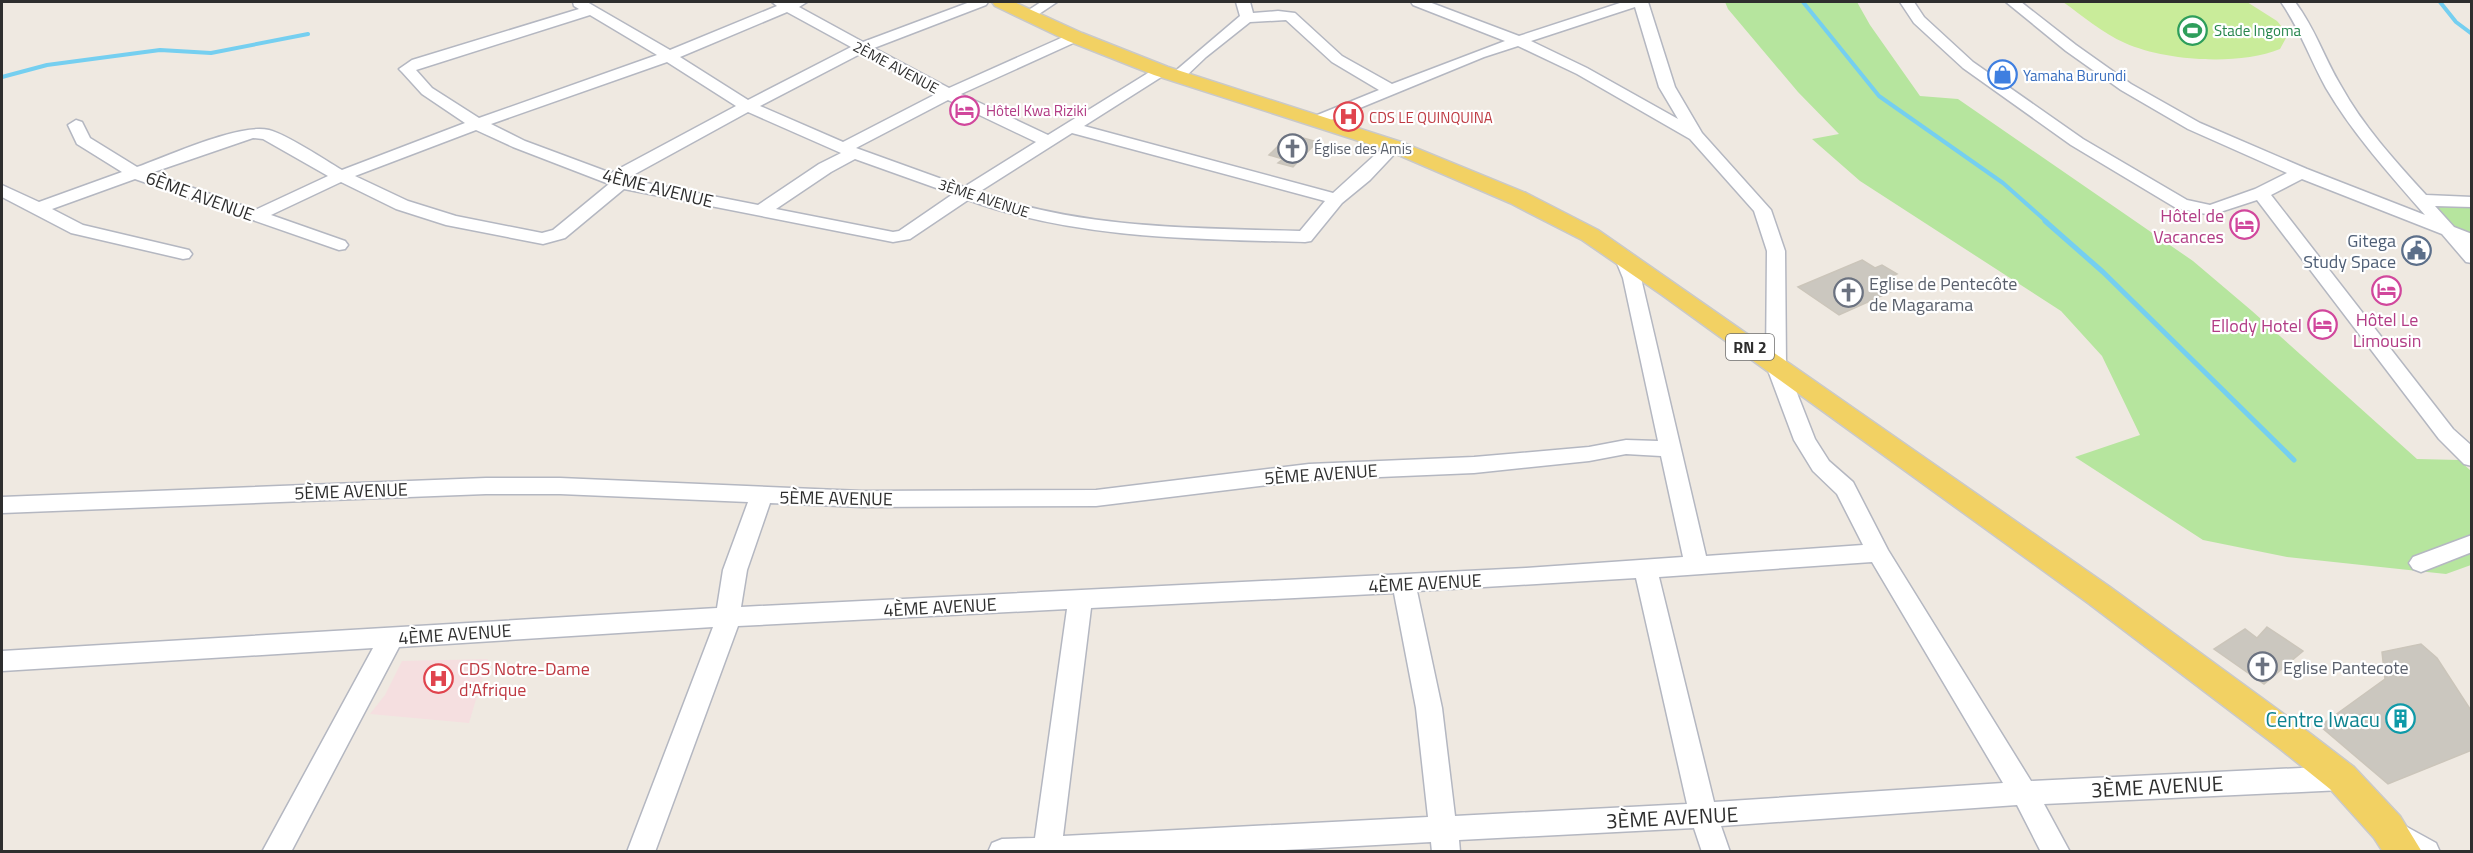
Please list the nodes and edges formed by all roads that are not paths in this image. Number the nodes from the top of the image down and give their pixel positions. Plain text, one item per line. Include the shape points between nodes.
1 (609, 2) edge
2 (981, 2) edge
3 (1001, 2) edge
4 (1050, 2) edge
5 (1243, 2) edge
6 (1418, 2) edge
7 (1635, 2) edge
8 (1641, 2) edge
9 (1907, 2) edge
10 (2013, 2) edge
11 (2288, 2) edge
12 (788, 3) edge
13 (586, 7) edge
14 (1028, 15) junction
15 (1246, 18) junction
16 (1467, 20) junction
17 (1075, 37) junction
18 (1520, 41) junction
19 (861, 48) junction
20 (1485, 52) junction
21 (669, 56) junction
22 (1170, 74) junction
23 (1390, 90) junction
24 (948, 94) junction
25 (747, 106) junction
26 (1316, 121) junction
27 (477, 124) junction
28 (76, 125) dead end
29 (1071, 129) junction
30 (1695, 135) junction
31 (1050, 142) junction
32 (1394, 146) junction
33 (849, 151) junction
34 (2301, 173) junction
35 (137, 174) junction
36 (341, 176) junction
37 (617, 181) junction
38 (2, 190) edge
39 (2261, 193) junction
40 (963, 194) junction
41 (1336, 199) junction
42 (2420, 200) junction
43 (2472, 202) edge
44 (36, 209) junction
45 (761, 211) junction
46 (255, 216) junction
47 (2446, 231) junction
48 (2472, 240) edge
49 (339, 245) dead end
50 (183, 254) dead end
51 (1623, 256) junction
52 (2472, 258) edge
53 (1776, 365) junction
54 (1669, 449) junction
55 (2472, 459) edge
56 (761, 497) junction
57 (2, 505) edge
58 (2472, 543) edge
59 (1878, 553) junction
60 (2421, 563) dead end
61 (1696, 566) junction
62 (1645, 568) junction
63 (1404, 584) junction
64 (1080, 601) junction
65 (729, 617) junction
66 (391, 638) junction
67 (2, 661) edge
68 (2342, 778) junction
69 (2024, 793) junction
70 (1703, 815) junction
71 (2386, 827) junction
72 (1444, 840) edge
73 (1047, 851) edge
74 (276, 852) edge
75 (641, 852) edge
76 (1002, 852) edge
77 (1716, 852) edge
78 (2056, 852) edge
79 (2404, 852) edge
80 (2426, 852) edge

1 - 13 street
2 - 19 street
3 - 14 main road, RN 2
4 - 14 street
5 - 15 street
6 - 16 street
7 - 18 street
8 - 30 street via 1667,87
9 - 39 street via 1919,20 1968,65 2077,142 2173,200 2211,210
10 - 34 street via 2126,87 2194,126
11 - 42 street via 2311,37 2331,86
12 - 19 street, 2ÈME AVENUE
12 - 21 street
13 - 21 street, 3ÈME AVENUE
13 - 27 street, 4ÈME AVENUE via 407,69 427,90
14 - 17 main road, RN 2
15 - 22 street
15 - 23 street via 1290,16 1337,59
16 - 18 street
16 - 20 street via 1485,44
17 - 22 main road, RN 2
17 - 24 street
18 - 20 street
18 - 30 street
19 - 24 street, 2ÈME AVENUE
19 - 25 street
20 - 23 street
21 - 25 street, 3ÈME AVENUE
21 - 27 street
22 - 26 main road, RN 2
22 - 29 street
23 - 26 street
24 - 31 street, 2ÈME AVENUE
24 - 33 street
25 - 33 street, 3ÈME AVENUE
25 - 37 street
26 - 32 main road, RN 2
27 - 36 street
27 - 37 street, 4ÈME AVENUE
28 - 35 street, 6ÈME AVENUE via 83,141
29 - 31 street
29 - 41 street
30 - 53 street via 1762,210 1769,225 1776,251
31 - 40 street
32 - 41 street, 3ÈME AVENUE
32 - 51 main road, RN 2 via 1528,203
33 - 40 street, 3ÈME AVENUE
33 - 45 street
34 - 39 street
34 - 47 street
35 - 36 street via 253,133 267,134
35 - 44 street
35 - 46 street, 6ÈME AVENUE
36 - 37 street via 402,205 452,221 543,239 553,237
36 - 46 street
37 - 45 street, 4ÈME AVENUE
38 - 44 street
39 - 55 street via 2446,434
40 - 41 street, 3ÈME AVENUE via 1052,219 1184,233 1300,238 1309,235
40 - 45 street, 4ÈME AVENUE via 899,237
42 - 43 street
42 - 47 street
44 - 50 street via 77,229
46 - 49 street, 6ÈME AVENUE
47 - 48 street
47 - 52 street
51 - 53 main road, RN 2
51 - 54 street via 1642,319
53 - 59 street via 1814,456 1845,488
53 - 68 main road, RN 2 via 2099,595
54 - 56 street, 5ÈME AVENUE via 1626,447 1474,465 1309,472 1096,498
54 - 61 street
56 - 57 street, 5ÈME AVENUE via 486,486
56 - 65 street via 737,560 729,594
58 - 60 street
59 - 61 street, 4ÈME AVENUE
59 - 69 street
61 - 62 street, 4ÈME AVENUE
62 - 63 street, 4ÈME AVENUE
62 - 70 street
63 - 64 street, 4ÈME AVENUE
63 - 72 street via 1429,708
64 - 65 street, 4ÈME AVENUE
64 - 73 street
65 - 66 street, 4ÈME AVENUE
65 - 75 street
66 - 67 street, 4ÈME AVENUE
66 - 74 street
68 - 69 street, 3ÈME AVENUE
68 - 71 main road, RN 2
69 - 70 street, 3ÈME AVENUE
69 - 78 street
70 - 72 street, 3ÈME AVENUE
70 - 77 street
71 - 79 main road, RN 2
71 - 80 street
72 - 73 street, 3ÈME AVENUE
73 - 76 street, 3ÈME AVENUE

